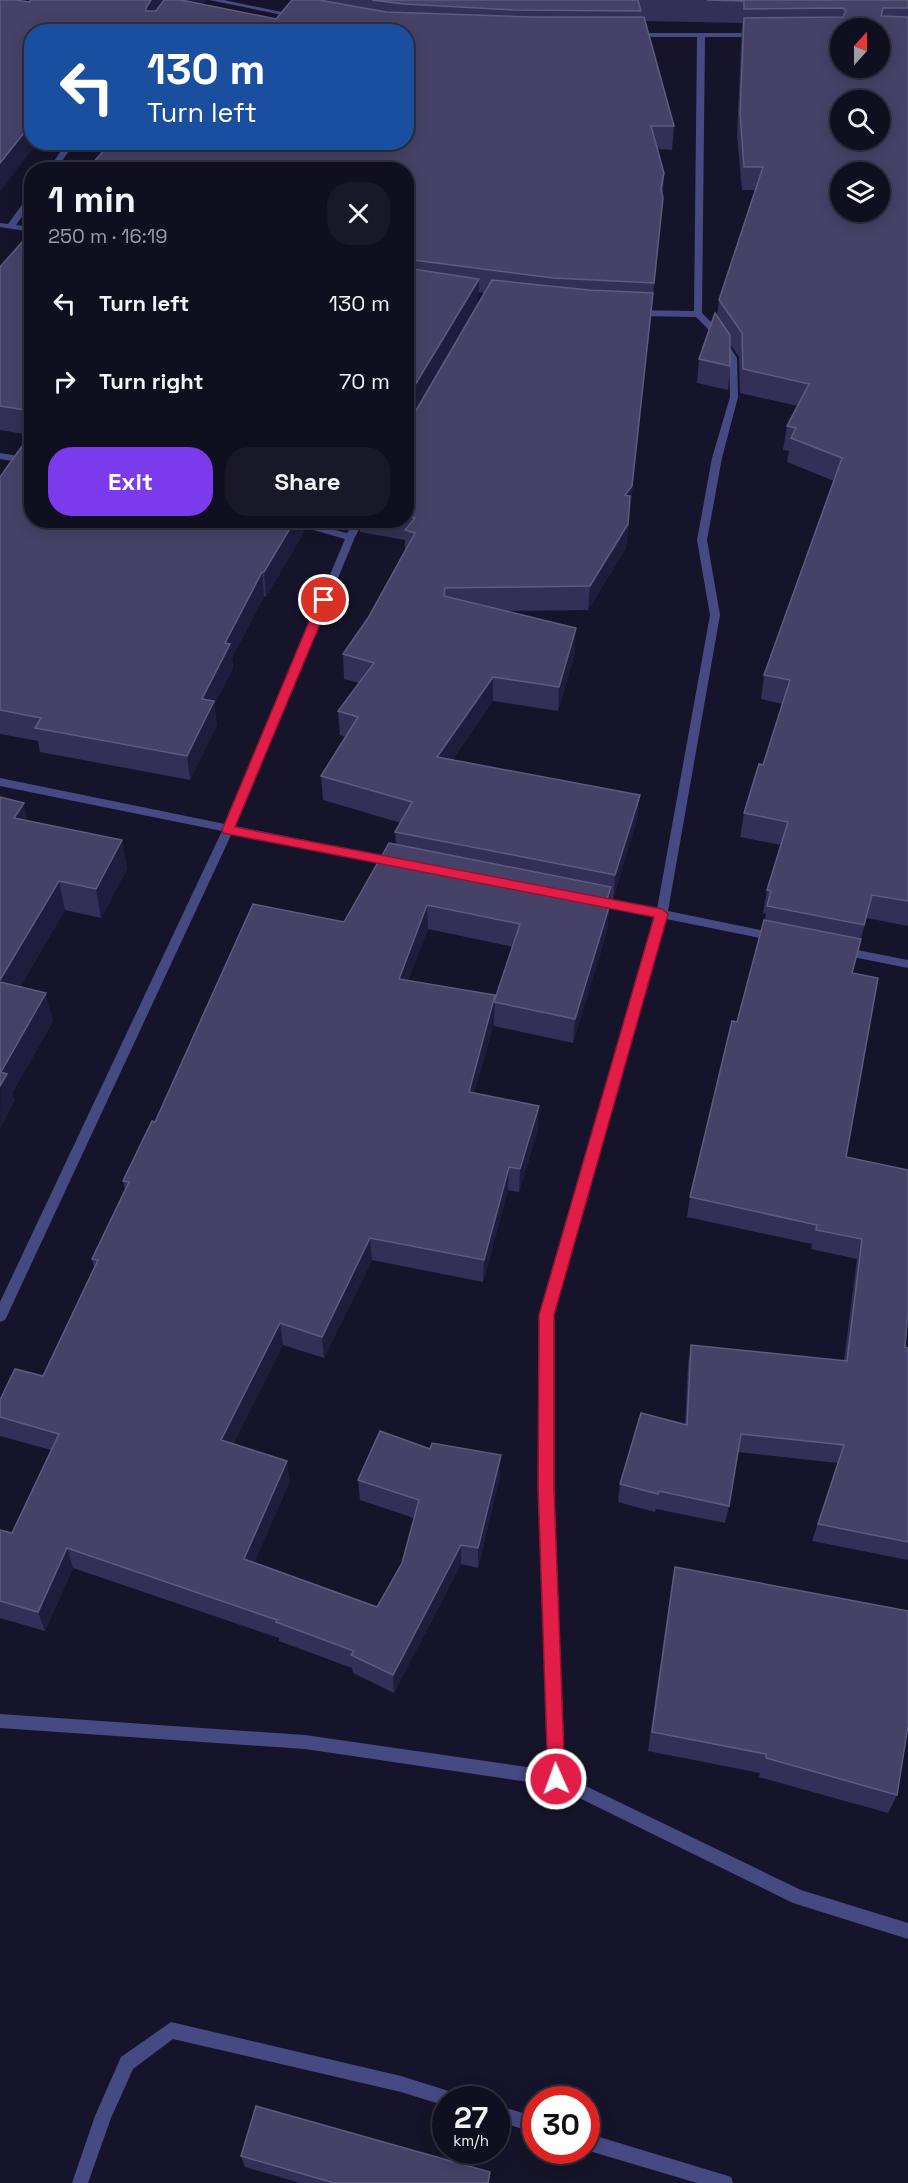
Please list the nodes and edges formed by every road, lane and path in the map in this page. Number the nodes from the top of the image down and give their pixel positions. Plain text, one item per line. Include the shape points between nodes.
1 (213, 0) edge
2 (236, 2) edge
3 (309, 18) edge
4 (619, 35) edge
5 (701, 35) junction
6 (770, 35) edge
7 (24, 208) edge
8 (0, 225) edge
9 (10, 227) junction
10 (24, 229) edge
11 (624, 313) edge
12 (698, 314) junction
13 (0, 456) edge
14 (24, 460) edge
15 (314, 528) edge
16 (355, 528) edge
17 (350, 537) junction
18 (0, 782) edge
19 (228, 830) junction
20 (404, 864) edge
21 (580, 898) edge
22 (662, 914) junction
23 (791, 940) edge
24 (826, 947) edge
25 (908, 964) edge
26 (0, 1316) edge
27 (0, 1721) edge
28 (556, 1779) junction
29 (908, 1931) edge
30 (432, 2094) edge
31 (600, 2145) edge
32 (80, 2183) edge
33 (726, 2183) edge

1 - 2 street
2 - 3 street
4 - 5 street
5 - 6 street
5 - 12 street
7 - 9 street
8 - 9 street
9 - 10 street
11 - 12 street
12 - 22 street via 733,358 734,397 717,458 702,540 715,615
13 - 14 street
15 - 17 street
16 - 17 street
17 - 19 street
18 - 19 street
19 - 20 street
19 - 26 street
21 - 22 street
22 - 23 street
22 - 28 street via 547,1315 546,1488
24 - 25 street
27 - 28 street via 304,1742
28 - 29 street via 799,1897
30 - 32 street via 171,2030 127,2063 103,2116
31 - 33 street

